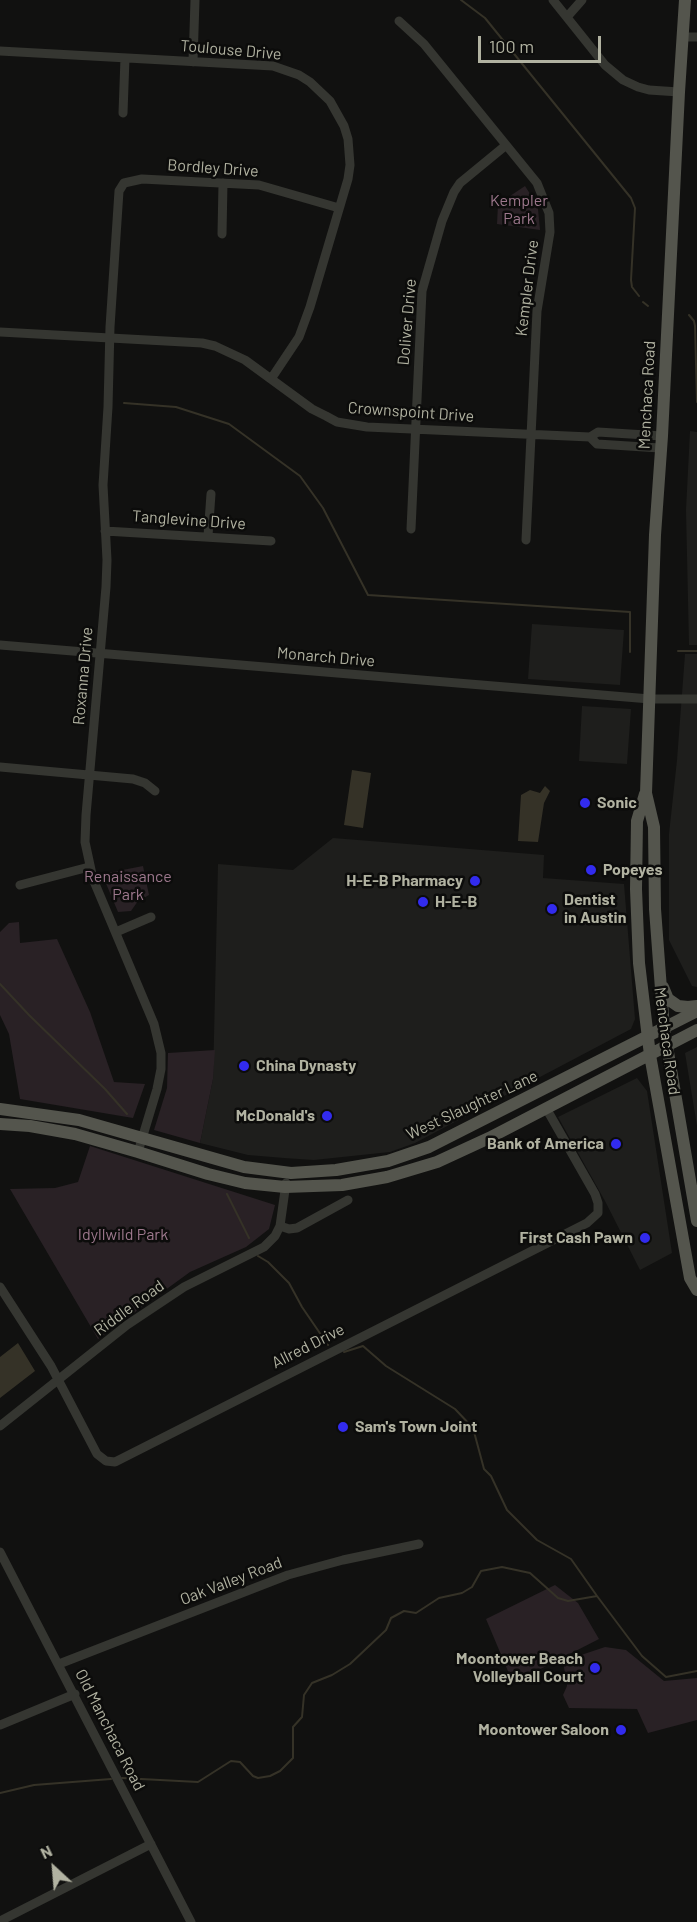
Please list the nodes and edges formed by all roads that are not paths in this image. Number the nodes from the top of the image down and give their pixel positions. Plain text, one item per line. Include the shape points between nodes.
1 (195, 0) edge
2 (553, 0) edge
3 (582, 0) edge
4 (685, 0) edge
5 (567, 17) junction
6 (399, 21) dead end
7 (684, 37) junction
8 (697, 37) edge
9 (0, 51) edge
10 (125, 58) junction
11 (193, 62) junction
12 (679, 92) junction
13 (123, 113) dead end
14 (506, 146) junction
15 (223, 183) junction
16 (121, 187) joint
17 (339, 208) junction
18 (222, 234) dead end
19 (0, 332) edge
20 (110, 338) junction
21 (271, 379) junction
22 (415, 429) junction
23 (531, 434) junction
24 (661, 442) junction
25 (211, 494) dead end
26 (411, 529) dead end
27 (105, 531) junction
28 (208, 536) junction
29 (526, 540) dead end
30 (271, 541) dead end
31 (0, 645) edge
32 (100, 654) junction
33 (650, 699) junction
34 (697, 699) edge
35 (0, 767) edge
36 (90, 774) junction
37 (155, 790) dead end
38 (646, 793) junction
39 (89, 867) junction
40 (20, 885) dead end
41 (151, 917) dead end
42 (116, 932) junction
43 (660, 980) junction
44 (697, 1009) edge
45 (664, 1029) junction
46 (697, 1030) edge
47 (648, 1036) junction
48 (666, 1046) junction
49 (650, 1055) junction
50 (546, 1108) junction
51 (0, 1109) edge
52 (0, 1124) edge
53 (475, 1125) junction
54 (142, 1138) junction
55 (460, 1151) junction
56 (138, 1152) junction
57 (291, 1173) junction
58 (285, 1187) junction
59 (348, 1200) dead end
60 (697, 1221) edge
61 (280, 1226) junction
62 (0, 1287) edge
63 (697, 1290) edge
64 (58, 1380) junction
65 (0, 1426) edge
66 (419, 1544) dead end
67 (0, 1552) edge
68 (59, 1664) junction
69 (75, 1694) junction
70 (0, 1725) edge
71 (151, 1844) junction
72 (0, 1921) edge
73 (191, 1922) edge

1 - 11 street
2 - 5 street
3 - 5 street
4 - 7 main road, Menchaca Road
5 - 12 street via 605,65 623,80 649,90
6 - 14 street, Kempler Drive via 424,44
7 - 8 street
7 - 12 main road, Menchaca Road
9 - 10 street, Toulouse Drive
10 - 11 street, Toulouse Drive
10 - 13 street
11 - 17 street, Toulouse Drive via 273,66 299,75 321,92 338,113 348,139 350,165
12 - 24 main road, Menchaca Road
14 - 22 street, Doliver Drive via 460,183 442,221 422,291
14 - 23 street, Kempler Drive via 537,183 550,222 537,310
15 - 16 street, Bordley Drive via 142,179
15 - 17 street, Bordley Drive via 259,185
15 - 18 street
16 - 20 street, Roxanna Drive via 117,197
17 - 21 street, Toulouse Drive via 299,337
19 - 20 street, Crownspoint Drive
20 - 21 street, Crownspoint Drive via 202,342 245,360
20 - 27 street, Roxanna Drive via 103,485
21 - 22 street, Crownspoint Drive via 312,409 338,422
22 - 23 street, Crownspoint Drive
22 - 26 street, Doliver Drive
23 - 24 street, Crownspoint Drive via 590,437 598,432
23 - 29 street, Kempler Drive
24 - 33 main road, Menchaca Road
25 - 28 street
27 - 28 street, Tanglevine Drive
27 - 32 street, Roxanna Drive via 106,587
28 - 30 street, Tanglevine Drive
31 - 32 street, Monarch Drive
32 - 33 street, Monarch Drive
32 - 36 street, Roxanna Drive
33 - 34 street, Monarch Drive
33 - 38 main road, Menchaca Road
35 - 36 street
36 - 37 street via 133,779
36 - 39 street, Roxanna Drive via 85,842
38 - 43 main road, Menchaca Road via 654,827
38 - 47 main road, Menchaca Road via 637,821 636,889
39 - 40 street
39 - 42 street, Roxanna Drive
41 - 42 street
42 - 54 street, Roxanna Drive via 154,1024 161,1053 157,1089
43 - 44 main road via 668,999 678,1006
43 - 45 main road, Menchaca Road
44 - 45 main road, West Slaughter Lane
45 - 47 main road, West Slaughter Lane
45 - 48 main road, Menchaca Road
46 - 48 main road, West Slaughter Lane
47 - 49 main road, Menchaca Road
47 - 53 main road, West Slaughter Lane
48 - 49 main road, West Slaughter Lane
48 - 60 main road, Menchaca Road
49 - 50 main road, West Slaughter Lane
49 - 63 main road, Menchaca Road via 690,1278
50 - 55 main road, West Slaughter Lane
50 - 64 street, Allred Drive via 595,1194 598,1213 587,1223 115,1462 97,1454
51 - 54 main road, West Slaughter Lane via 79,1120
52 - 56 main road, West Slaughter Lane via 75,1134
53 - 55 main road via 474,1134
53 - 57 main road, West Slaughter Lane via 388,1161
54 - 56 street, Roxanna Drive
54 - 57 main road, West Slaughter Lane via 244,1167
55 - 58 main road, West Slaughter Lane via 387,1178 342,1185
56 - 58 main road, West Slaughter Lane via 245,1183
57 - 58 street
58 - 61 street
59 - 61 street via 297,1228
61 - 64 street, Riddle Road via 264,1247 184,1287 127,1325
62 - 64 street, Allred Drive
64 - 65 street, Riddle Road
66 - 68 street, Oak Valley Road via 288,1575
67 - 68 street, Old Manchaca Road
68 - 69 street, Old Manchaca Road
69 - 70 street
69 - 71 street, Old Manchaca Road
71 - 72 street
71 - 73 street, Old Manchaca Road

